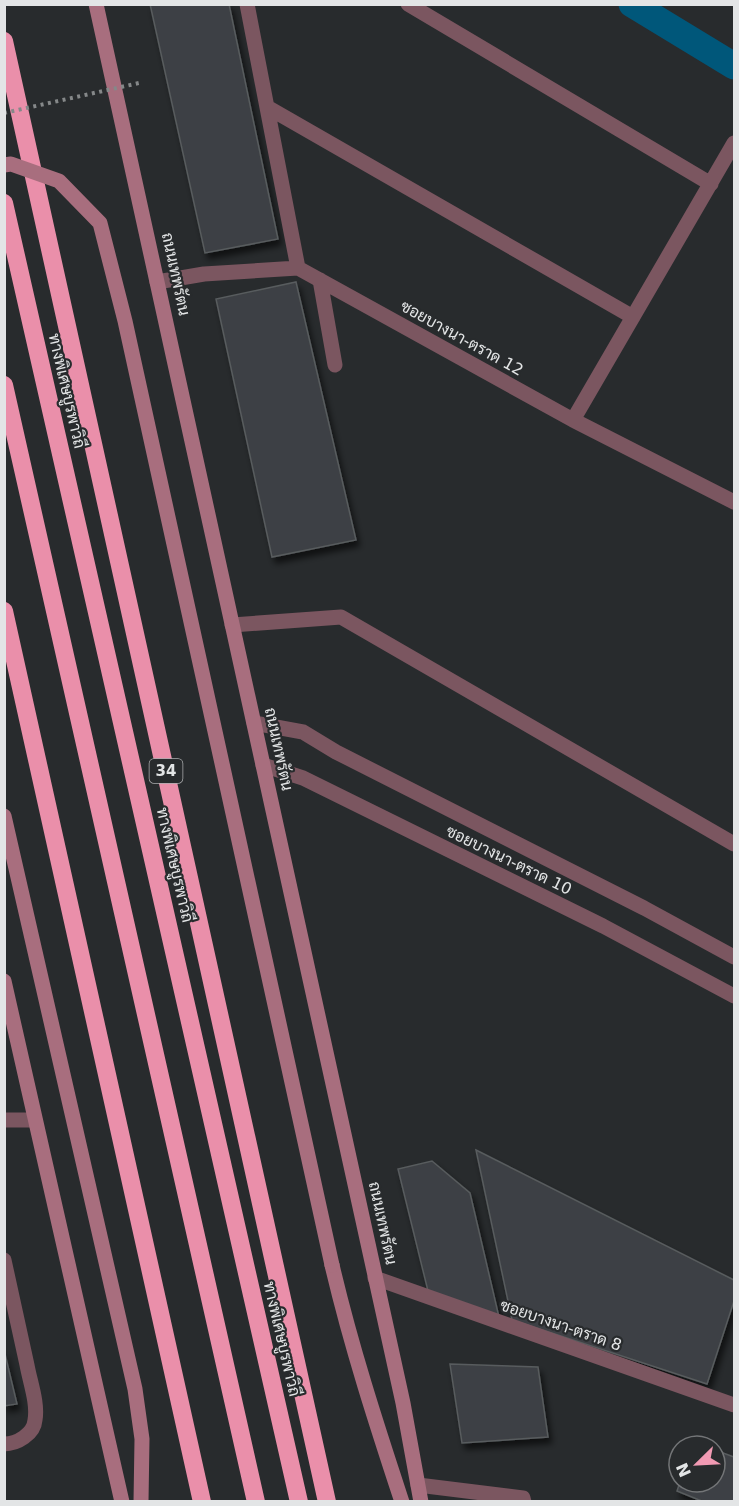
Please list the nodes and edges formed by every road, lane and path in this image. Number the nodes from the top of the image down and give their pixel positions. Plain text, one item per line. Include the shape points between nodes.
1 (96, 4) edge
2 (247, 4) edge
3 (408, 4) edge
4 (4, 41) edge
5 (139, 83) dead end
6 (267, 107) junction
7 (4, 113) edge
8 (735, 143) edge
9 (4, 165) edge
10 (711, 184) junction
11 (4, 203) edge
12 (298, 268) junction
13 (320, 280) junction
14 (157, 282) junction
15 (633, 317) junction
16 (335, 366) dead end
17 (4, 385) edge
18 (573, 420) junction
19 (733, 498) edge
20 (4, 610) edge
21 (232, 625) junction
22 (254, 723) junction
23 (263, 765) junction
24 (4, 816) edge
25 (735, 844) edge
26 (735, 957) edge
27 (4, 981) edge
28 (735, 996) edge
29 (8, 1007) edge
30 (4, 1120) edge
31 (36, 1120) junction
32 (4, 1260) edge
33 (375, 1278) junction
34 (735, 1405) edge
35 (4, 1444) edge
36 (418, 1485) junction
37 (122, 1502) edge
38 (141, 1502) edge
39 (202, 1502) edge
40 (256, 1502) edge
41 (299, 1502) edge
42 (327, 1502) edge
43 (402, 1502) edge
44 (422, 1502) edge
45 (524, 1502) edge

1 - 14 main road, ถนนเทพรัตน
2 - 6 street
3 - 10 street
4 - 42 highway, 34
5 - 7 path, bridge
6 - 12 street
6 - 15 street
8 - 10 street
9 - 43 main road, bridge via 59,181 100,224 346,1328
10 - 15 street
11 - 41 highway, ทางพิเศษบูรพาวิถี
12 - 13 street, ซอยบางนา-ตราด 12
12 - 14 street via 204,273
13 - 16 street
13 - 18 street, ซอยบางนา-ตราด 12
14 - 21 main road, ถนนเทพรัตน
15 - 18 street
17 - 40 highway
18 - 19 street, ซอยบางนา-ตราด 12
20 - 39 highway
21 - 22 main road, ถนนเทพรัตน
21 - 25 street via 341,617
22 - 23 main road, ถนนเทพรัตน
22 - 26 street via 303,732
23 - 28 street, ซอยบางนา-ตราด 10 via 314,783
23 - 33 main road, ถนนเทพรัตน
24 - 38 main road via 135,1389 142,1439
27 - 29 main road
29 - 31 main road
30 - 31 street
31 - 37 main road
32 - 35 street via 35,1421 22,1438
33 - 34 street, ซอยบางนา-ตราด 8
33 - 36 main road, ถนนเทพรัตน
36 - 44 main road, ถนนเทพรัตน
36 - 45 street via 523,1498

